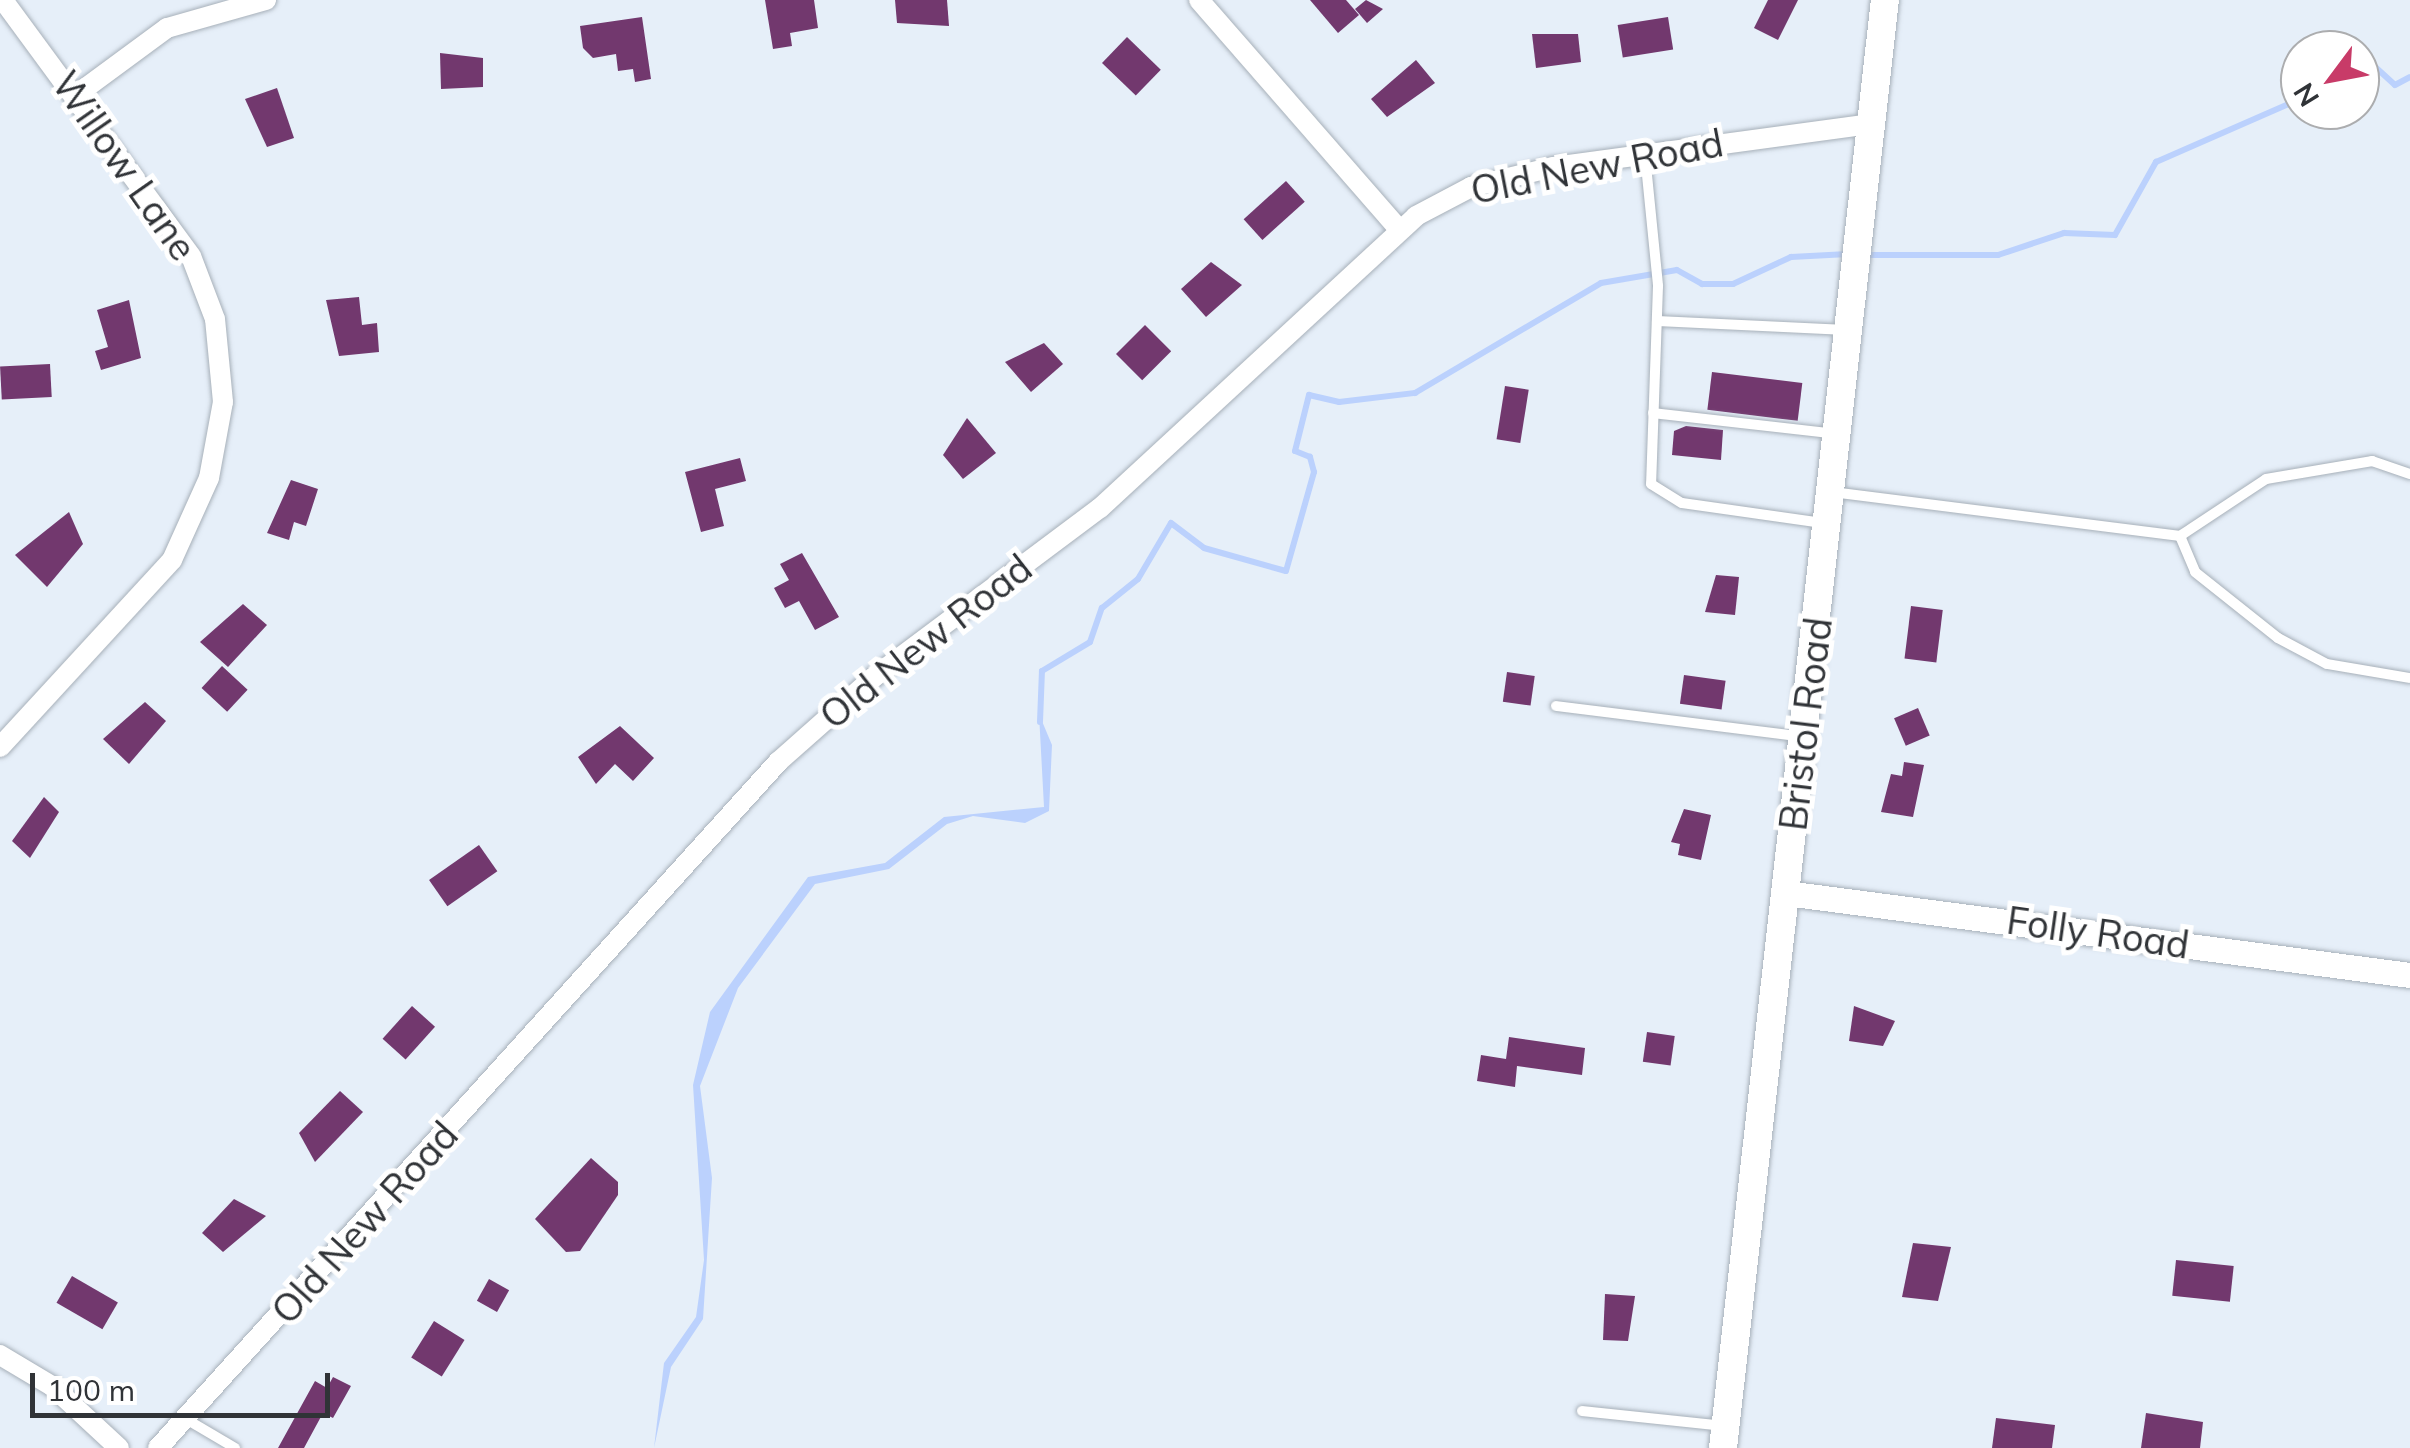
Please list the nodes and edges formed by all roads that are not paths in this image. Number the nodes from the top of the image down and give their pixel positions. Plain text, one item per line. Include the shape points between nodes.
1 (3, 0) edge
2 (266, 0) edge
3 (1200, 0) edge
4 (1885, 0) edge
5 (76, 95) junction
6 (1869, 124) junction
7 (1646, 156) junction
8 (1398, 229) junction
9 (1657, 321) junction
10 (1848, 330) junction
11 (1653, 413) junction
12 (1837, 434) junction
13 (2410, 474) edge
14 (1832, 492) junction
15 (1828, 524) junction
16 (2180, 536) junction
17 (2410, 678) edge
18 (1556, 706) dead end
19 (1804, 736) junction
20 (0, 747) edge
21 (1786, 893) junction
22 (2410, 975) edge
23 (0, 1355) edge
24 (1582, 1411) dead end
25 (186, 1419) junction
26 (1724, 1437) edge
27 (119, 1448) edge
28 (158, 1448) edge
29 (235, 1448) edge

1 - 5 street, Willow Lane
2 - 5 street via 167,28
3 - 8 street
4 - 6 main road, Bristol Road
5 - 20 street, Willow Lane via 191,256 219,340 221,428 172,560
6 - 7 street, Old New Road
6 - 10 main road, Bristol Road
7 - 8 street, Old New Road via 1484,182
7 - 9 lane
8 - 25 street, Old New Road via 1100,508 874,677 778,762
9 - 10 lane
9 - 11 lane
10 - 12 main road, Bristol Road
11 - 12 lane
11 - 15 lane via 1650,484 1682,503
12 - 14 main road, Bristol Road
13 - 16 lane via 2372,461 2266,479
14 - 15 main road, Bristol Road
14 - 16 lane
15 - 19 main road, Bristol Road
16 - 17 lane via 2194,572 2278,638 2327,664
18 - 19 lane
19 - 21 main road, Bristol Road
21 - 22 street, Folly Road
21 - 26 main road, Bristol Road
23 - 27 street via 66,1396
24 - 26 lane
25 - 28 street, Old New Road
25 - 29 lane

